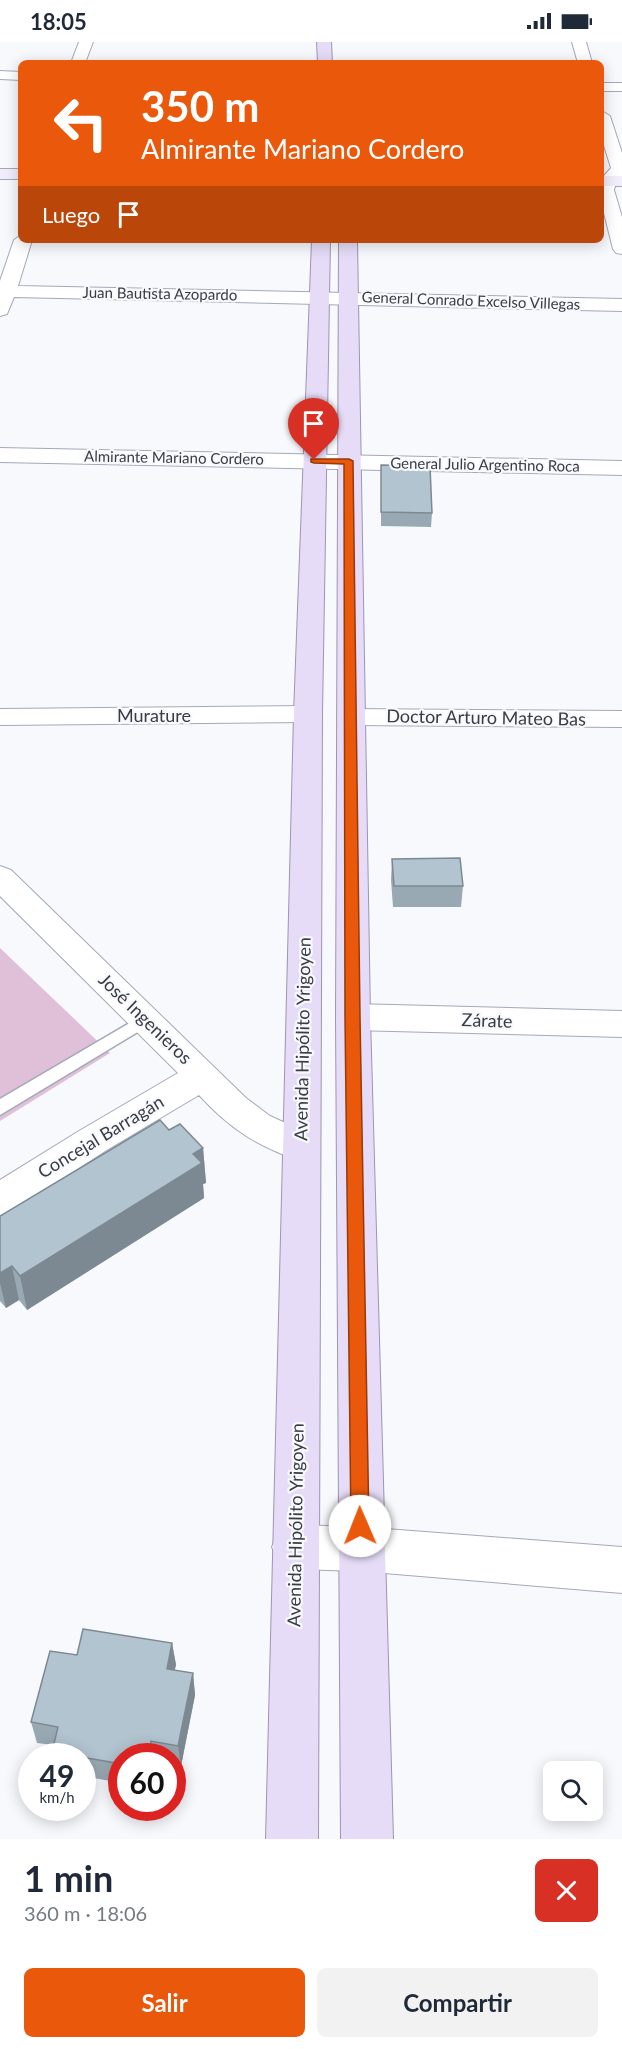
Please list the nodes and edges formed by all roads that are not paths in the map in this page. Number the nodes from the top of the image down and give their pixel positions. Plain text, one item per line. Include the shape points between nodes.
1 (86, 42) edge
2 (324, 42) edge
3 (579, 42) edge
4 (79, 60) edge
5 (325, 60) edge
6 (584, 60) edge
7 (0, 75) edge
8 (18, 76) edge
9 (604, 87) edge
10 (622, 87) edge
11 (604, 122) edge
12 (611, 181) edge
13 (22, 243) edge
14 (321, 243) edge
15 (348, 243) edge
16 (622, 249) edge
17 (4, 291) edge
18 (320, 297) junction
19 (348, 298) junction
20 (622, 305) edge
21 (0, 310) edge
22 (0, 456) edge
23 (314, 460) junction
24 (349, 461) junction
25 (622, 468) edge
26 (308, 714) junction
27 (0, 717) edge
28 (351, 717) junction
29 (622, 719) edge
30 (0, 877) edge
31 (353, 1017) junction
32 (146, 1020) junction
33 (622, 1024) edge
34 (203, 1076) junction
35 (0, 1108) edge
36 (301, 1146) junction
37 (0, 1200) edge
38 (295, 1547) junction
39 (360, 1549) junction
40 (622, 1570) edge
41 (292, 1839) edge
42 (366, 1839) edge

1 - 4 street
2 - 5 main road
3 - 6 street
7 - 8 street
9 - 10 street
11 - 12 street via 619,170
12 - 16 street via 606,190
13 - 17 street
14 - 18 main road, Avenida Hipólito Yrigoyen
15 - 19 main road
17 - 18 street, Juan Bautista Azopardo
17 - 21 street
18 - 19 street, General Conrado Excelso Villegas
18 - 23 main road, Avenida Hipólito Yrigoyen
19 - 20 street, General Conrado Excelso Villegas
19 - 24 main road
22 - 23 street, Almirante Mariano Cordero
23 - 24 street, Almirante Mariano Cordero
23 - 26 main road, Avenida Hipólito Yrigoyen
24 - 25 street, General Julio Argentino Roca
24 - 28 main road
26 - 27 street, Murature
26 - 36 main road, Avenida Hipólito Yrigoyen
28 - 29 street, Doctor Arturo Mateo Bas
28 - 31 main road
30 - 32 street, José Ingenieros
31 - 33 street, Zárate
31 - 39 main road
32 - 34 street, José Ingenieros
32 - 35 lane
34 - 36 street, José Ingenieros via 233,1108 257,1126
34 - 37 street, Concejal Barragán via 99,1148
36 - 38 main road, Avenida Hipólito Yrigoyen
38 - 39 street
38 - 41 main road, Avenida Hipólito Yrigoyen
39 - 40 street
39 - 42 main road

